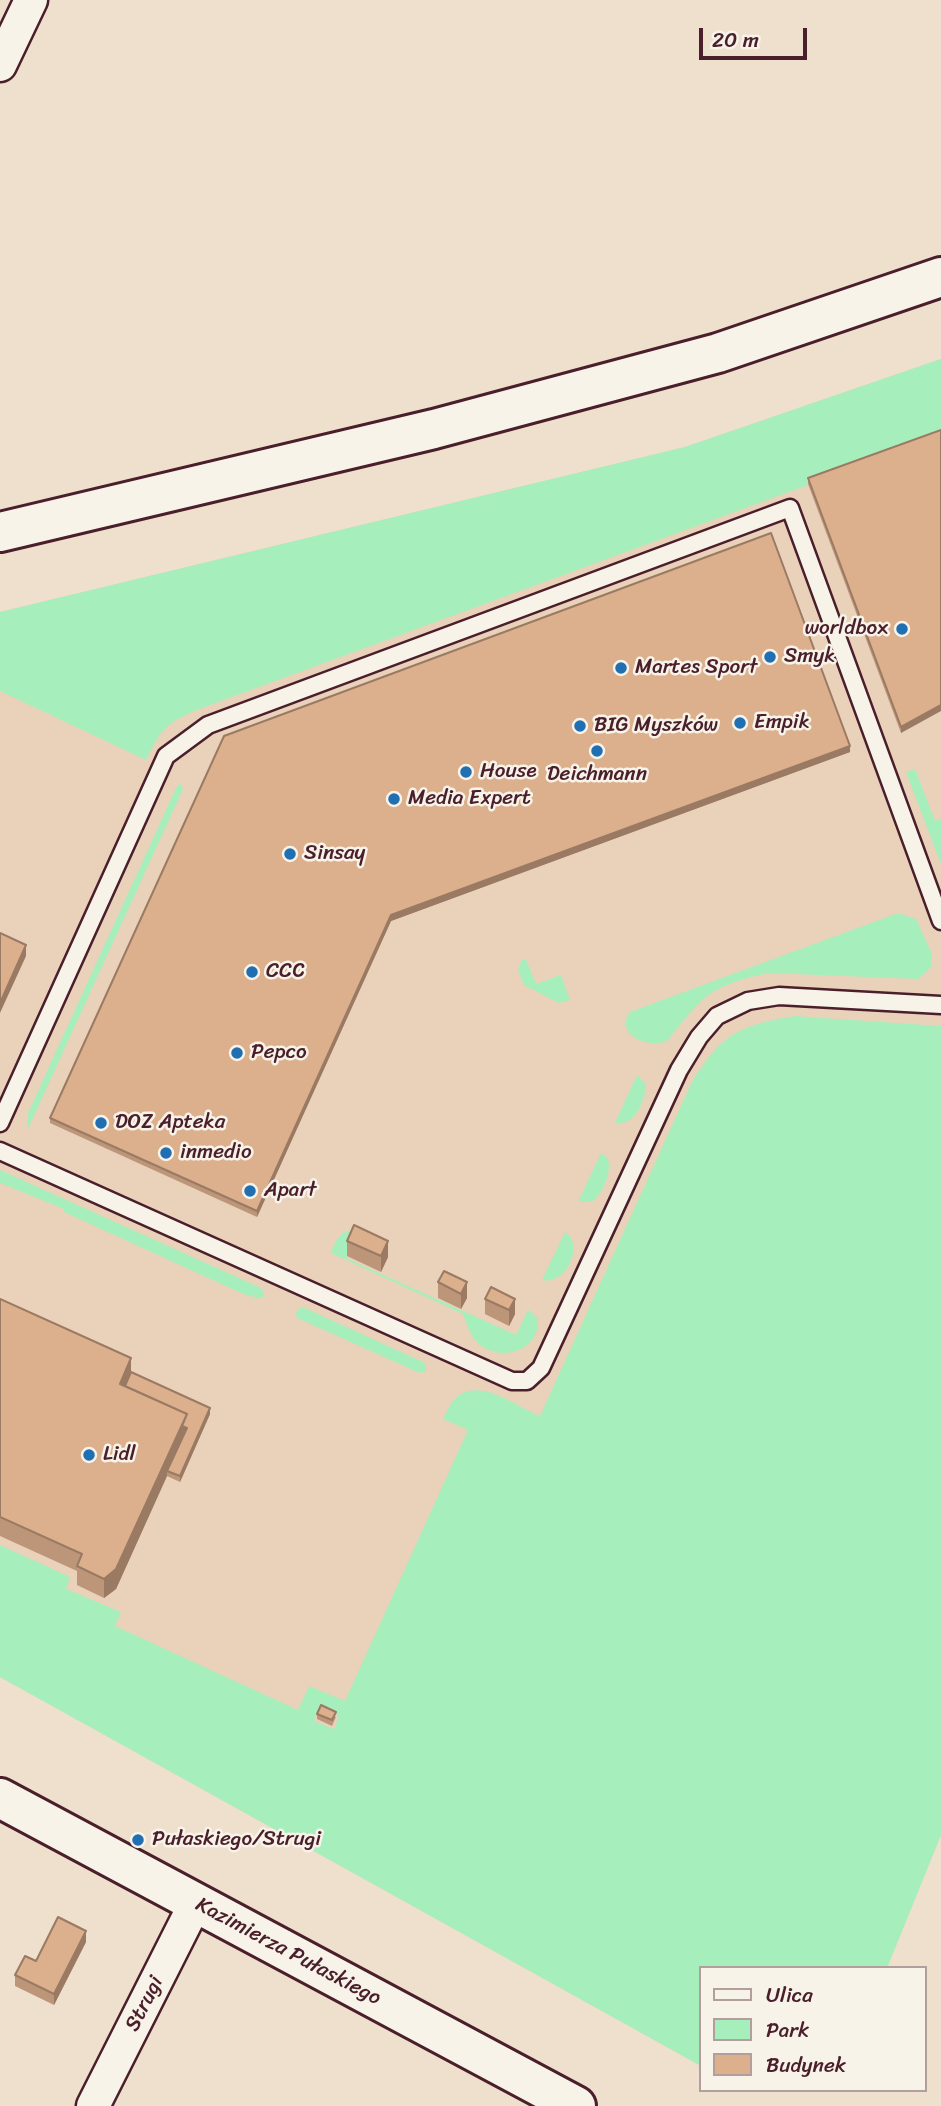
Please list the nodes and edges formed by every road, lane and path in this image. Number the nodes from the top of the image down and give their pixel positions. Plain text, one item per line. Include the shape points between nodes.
1 (31, 0) edge
2 (0, 65) edge
3 (941, 277) edge
4 (0, 532) edge
5 (941, 921) edge
6 (941, 1004) edge
7 (0, 1123) edge
8 (0, 1151) edge
9 (0, 1798) edge
10 (196, 1902) junction
11 (93, 2106) edge
12 (576, 2106) edge

1 - 2 street
3 - 4 main road via 718,353 641,374 434,429
5 - 7 lane via 790,508 208,725 166,756
6 - 8 lane via 779,996 748,1001 718,1016 679,1070 541,1368 527,1381 512,1381
9 - 10 main road, Kazimierza Pułaskiego
10 - 11 street, Strugi
10 - 12 main road, Kazimierza Pułaskiego

